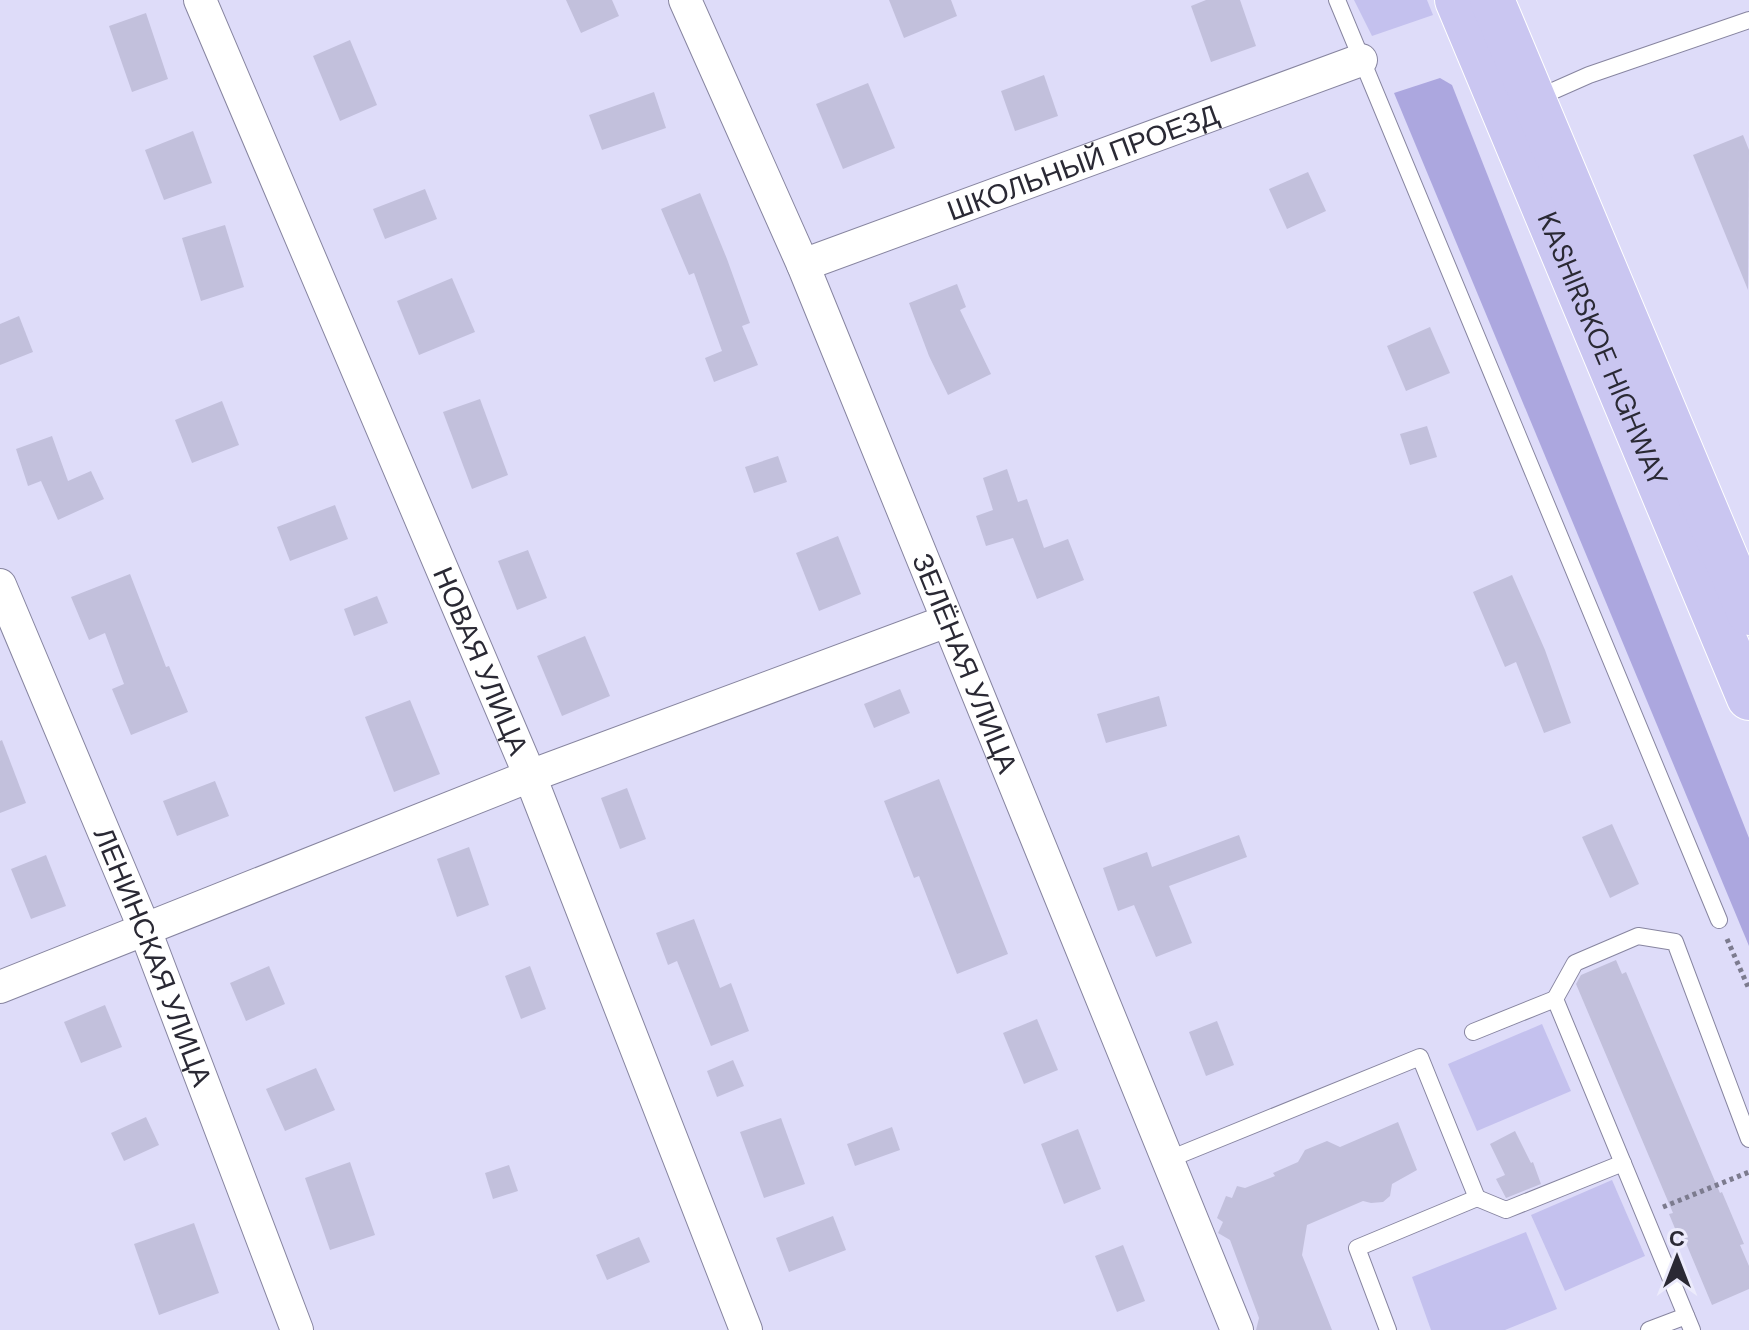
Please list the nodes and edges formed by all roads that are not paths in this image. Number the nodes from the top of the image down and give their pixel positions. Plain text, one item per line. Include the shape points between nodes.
1 (200, 0) edge
2 (685, 0) edge
3 (1337, 0) edge
4 (1457, 0) edge
5 (1492, 0) edge
6 (1749, 20) edge
7 (1361, 60) junction
8 (1534, 99) junction
9 (803, 265) junction
10 (0, 585) edge
11 (1749, 613) edge
12 (947, 621) junction
13 (1749, 698) edge
14 (530, 776) junction
15 (1719, 920) road end
16 (145, 930) junction
17 (0, 987) edge
18 (1555, 999) junction
19 (1473, 1032) dead end
20 (1749, 1139) edge
21 (1167, 1160) junction
22 (1623, 1163) junction
23 (1477, 1198) junction
24 (1689, 1323) edge
25 (297, 1330) edge
26 (746, 1330) edge
27 (1237, 1330) edge
28 (1388, 1330) edge
29 (1649, 1330) edge

1 - 14 street, НОВАЯ УЛИЦА
2 - 9 street, ЗЕЛЁНАЯ УЛИЦА
3 - 7 lane
4 - 13 main road, KASHIRSKOE HIGHWAY
5 - 8 main road, KASHIRSKOE HIGHWAY
6 - 8 lane
7 - 9 street, ШКОЛЬНЫЙ ПРОЕЗД
7 - 15 lane
8 - 11 main road, KASHIRSKOE HIGHWAY
9 - 12 street, ЗЕЛЁНАЯ УЛИЦА
10 - 16 street, ЛЕНИНСКАЯ УЛИЦА
12 - 14 street
12 - 21 street, ЗЕЛЁНАЯ УЛИЦА
14 - 16 street
14 - 26 street, НОВАЯ УЛИЦА
16 - 17 street
16 - 25 street, ЛЕНИНСКАЯ УЛИЦА
18 - 19 lane
18 - 20 lane via 1575,963 1638,936 1675,942
18 - 22 lane
21 - 23 lane via 1420,1057
21 - 27 street, ЗЕЛЁНАЯ УЛИЦА
22 - 23 lane via 1506,1210
22 - 24 lane
23 - 28 lane via 1357,1248
24 - 29 lane

